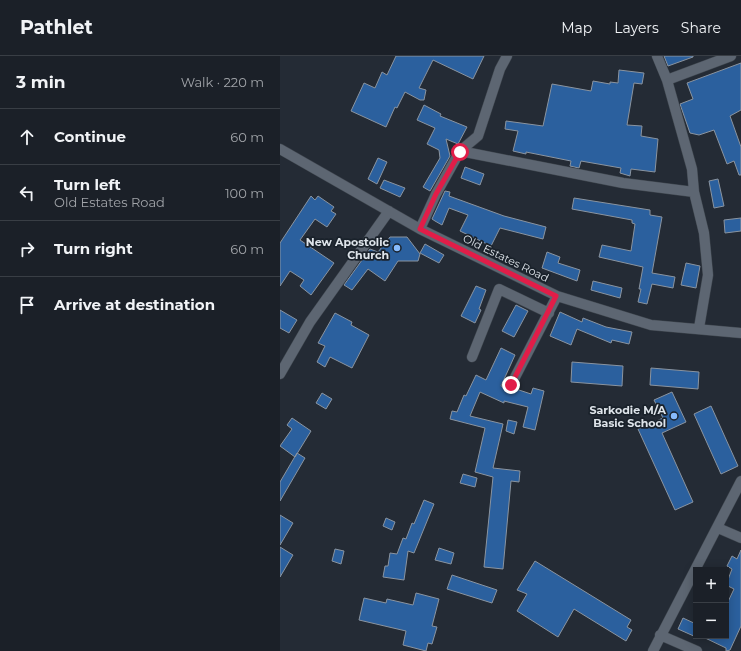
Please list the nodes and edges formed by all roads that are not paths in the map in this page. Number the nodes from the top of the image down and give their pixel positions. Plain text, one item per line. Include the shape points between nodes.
1 (507, 56) edge
2 (657, 56) edge
3 (731, 56) edge
4 (667, 80) junction
5 (280, 149) edge
6 (460, 152) junction
7 (694, 192) junction
8 (389, 211) junction
9 (420, 229) junction
10 (556, 296) junction
11 (549, 313) junction
12 (699, 328) junction
13 (741, 333) edge
14 (472, 357) dead end
15 (280, 374) edge
16 (511, 385) dead end
17 (741, 481) edge
18 (718, 528) junction
19 (741, 538) edge
20 (660, 635) junction
21 (653, 651) edge
22 (697, 651) edge

1 - 6 street via 488,101 478,136
2 - 4 street
3 - 4 street
4 - 7 street via 692,169
5 - 8 street, Old Estates Road
6 - 7 street via 623,183
6 - 9 street
7 - 12 street via 704,234 708,275
8 - 9 street, Old Estates Road
8 - 15 street via 310,322
9 - 10 street, Old Estates Road
10 - 11 street
10 - 12 street, Old Estates Road via 651,325
11 - 14 street via 499,289
11 - 16 street
12 - 13 street, Old Estates Road
17 - 18 street
18 - 19 street
18 - 20 street
20 - 21 street
20 - 22 street

